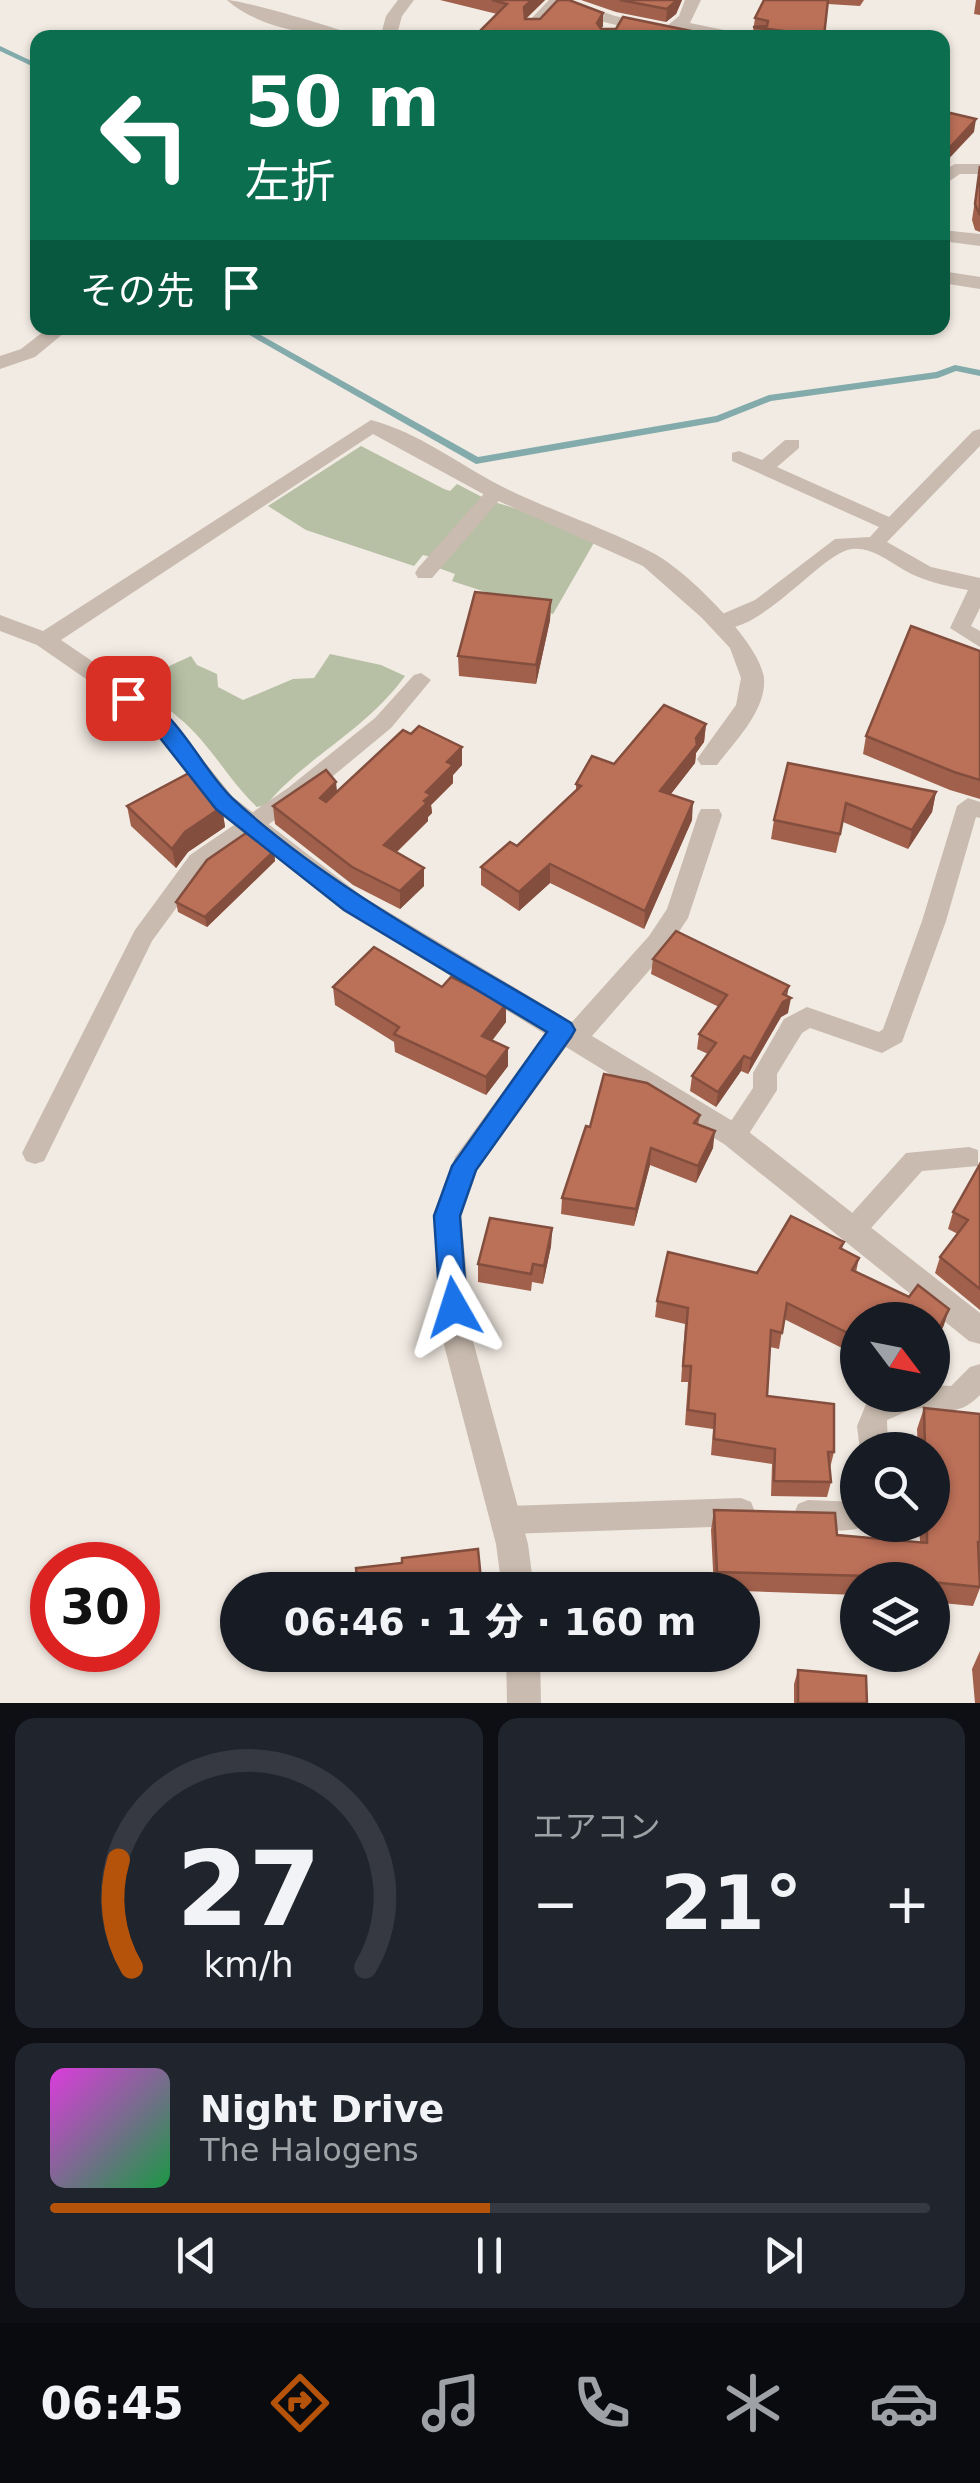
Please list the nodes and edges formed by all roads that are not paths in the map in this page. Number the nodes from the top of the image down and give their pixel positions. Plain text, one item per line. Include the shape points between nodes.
1 (235, 0) edge
2 (406, 0) edge
3 (558, 0) edge
4 (694, 0) edge
5 (532, 26) edge
6 (321, 30) edge
7 (390, 30) edge
8 (611, 30) edge
9 (673, 30) edge
10 (980, 169) edge
11 (950, 172) edge
12 (950, 236) edge
13 (980, 240) edge
14 (950, 277) edge
15 (980, 283) edge
16 (51, 335) edge
17 (0, 363) edge
18 (980, 435) edge
19 (792, 444) dead end
20 (738, 457) dead end
21 (764, 469) junction
22 (496, 492) junction
23 (890, 525) junction
24 (875, 543) junction
25 (425, 573) dead end
26 (980, 586) edge
27 (0, 623) edge
28 (720, 623) junction
29 (46, 640) junction
30 (980, 640) edge
31 (421, 680) dead end
32 (709, 759) dead end
33 (980, 810) edge
34 (710, 815) dead end
35 (250, 824) junction
36 (569, 1033) junction
37 (734, 1136) junction
38 (35, 1153) dead end
39 (969, 1158) dead end
40 (854, 1230) junction
41 (980, 1331) edge
42 (980, 1376) edge
43 (872, 1432) edge
44 (840, 1516) edge
45 (505, 1520) junction
46 (515, 1572) edge
47 (523, 1672) edge
48 (524, 1703) edge

1 - 6 street via 257,13
2 - 7 street
3 - 5 lane
3 - 8 street
4 - 9 street
10 - 11 street
12 - 13 street
14 - 15 street
16 - 17 street
18 - 23 lane
19 - 21 lane
20 - 21 lane
21 - 23 lane
22 - 25 lane
22 - 28 street via 652,561
22 - 29 street via 371,426
23 - 24 lane
24 - 26 lane via 926,572
24 - 28 lane via 842,543 762,605
26 - 30 lane via 960,628
27 - 29 street
28 - 32 street via 740,645 753,678 748,707
29 - 35 street via 153,714 224,803
31 - 35 lane via 383,723
33 - 37 lane via 968,806 893,1035 882,1043 807,1017 793,1026 765,1073 766,1090
34 - 36 street via 679,910 658,943
35 - 36 street via 352,904
35 - 38 lane via 198,860 143,936
36 - 37 street
36 - 45 street via 465,1166 447,1216 458,1341
37 - 40 street
39 - 40 lane via 915,1161
40 - 41 street
42 - 43 lane via 957,1399 912,1396 877,1411
44 - 45 lane via 674,1511
45 - 46 street
47 - 48 street

